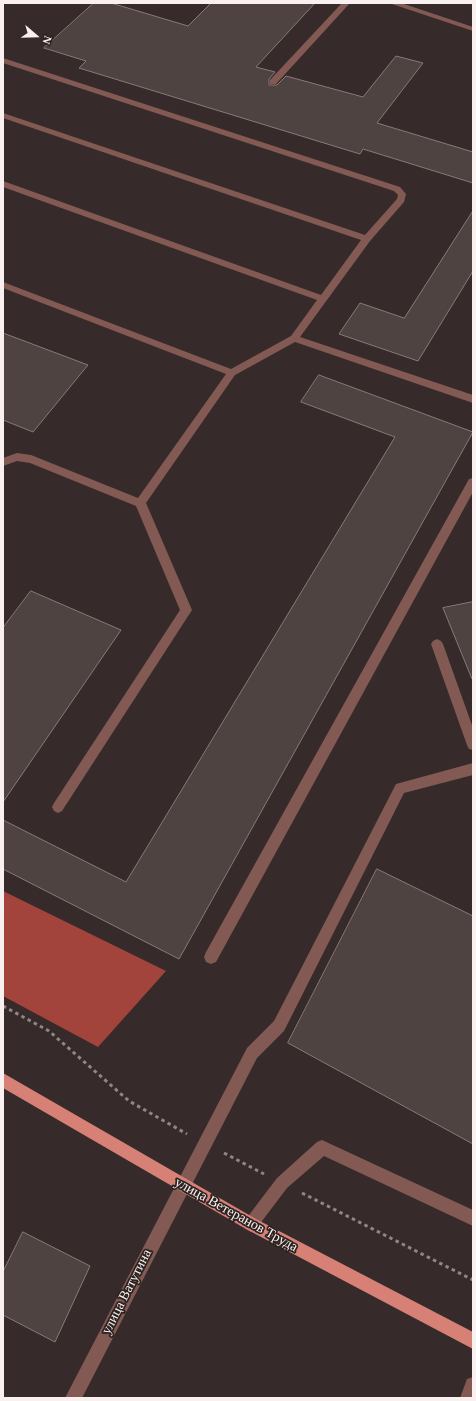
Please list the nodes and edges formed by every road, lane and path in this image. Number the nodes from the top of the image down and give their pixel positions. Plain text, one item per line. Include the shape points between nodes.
1 (346, 3) edge
2 (393, 3) edge
3 (473, 29) edge
4 (3, 60) edge
5 (273, 82) dead end
6 (3, 115) edge
7 (3, 184) edge
8 (367, 239) junction
9 (3, 285) edge
10 (324, 299) junction
11 (294, 338) junction
12 (232, 373) junction
13 (473, 399) edge
14 (3, 462) edge
15 (473, 482) edge
16 (140, 503) junction
17 (437, 644) dead end
18 (473, 745) edge
19 (473, 769) edge
20 (58, 807) dead end
21 (211, 957) dead end
22 (3, 1006) edge
23 (3, 1080) edge
24 (204, 1143) junction
25 (282, 1183) junction
26 (182, 1186) junction
27 (473, 1218) edge
28 (251, 1224) junction
29 (473, 1280) edge
30 (473, 1341) edge
31 (473, 1385) edge
32 (73, 1398) edge
33 (468, 1398) edge

1 - 5 street
2 - 3 street
4 - 8 street via 397,189 402,194 401,200
6 - 8 street
7 - 10 street
8 - 10 street
9 - 12 street
10 - 11 street
11 - 12 street
11 - 13 street
12 - 16 street
14 - 16 street via 17,457 31,459
15 - 21 street
16 - 20 street via 186,610
17 - 18 street
19 - 24 street, улица Ватутина via 400,788 279,1026 252,1053
22 - 24 path via 49,1031 129,1101
23 - 26 main road, улица Ветеранов Труда
24 - 25 path
24 - 26 street, улица Ватутина
25 - 27 street via 322,1147
25 - 28 street
25 - 29 path
26 - 28 main road, улица Ветеранов Труда
26 - 32 street, улица Ватутина
28 - 30 main road, улица Ветеранов Труда
31 - 33 street

